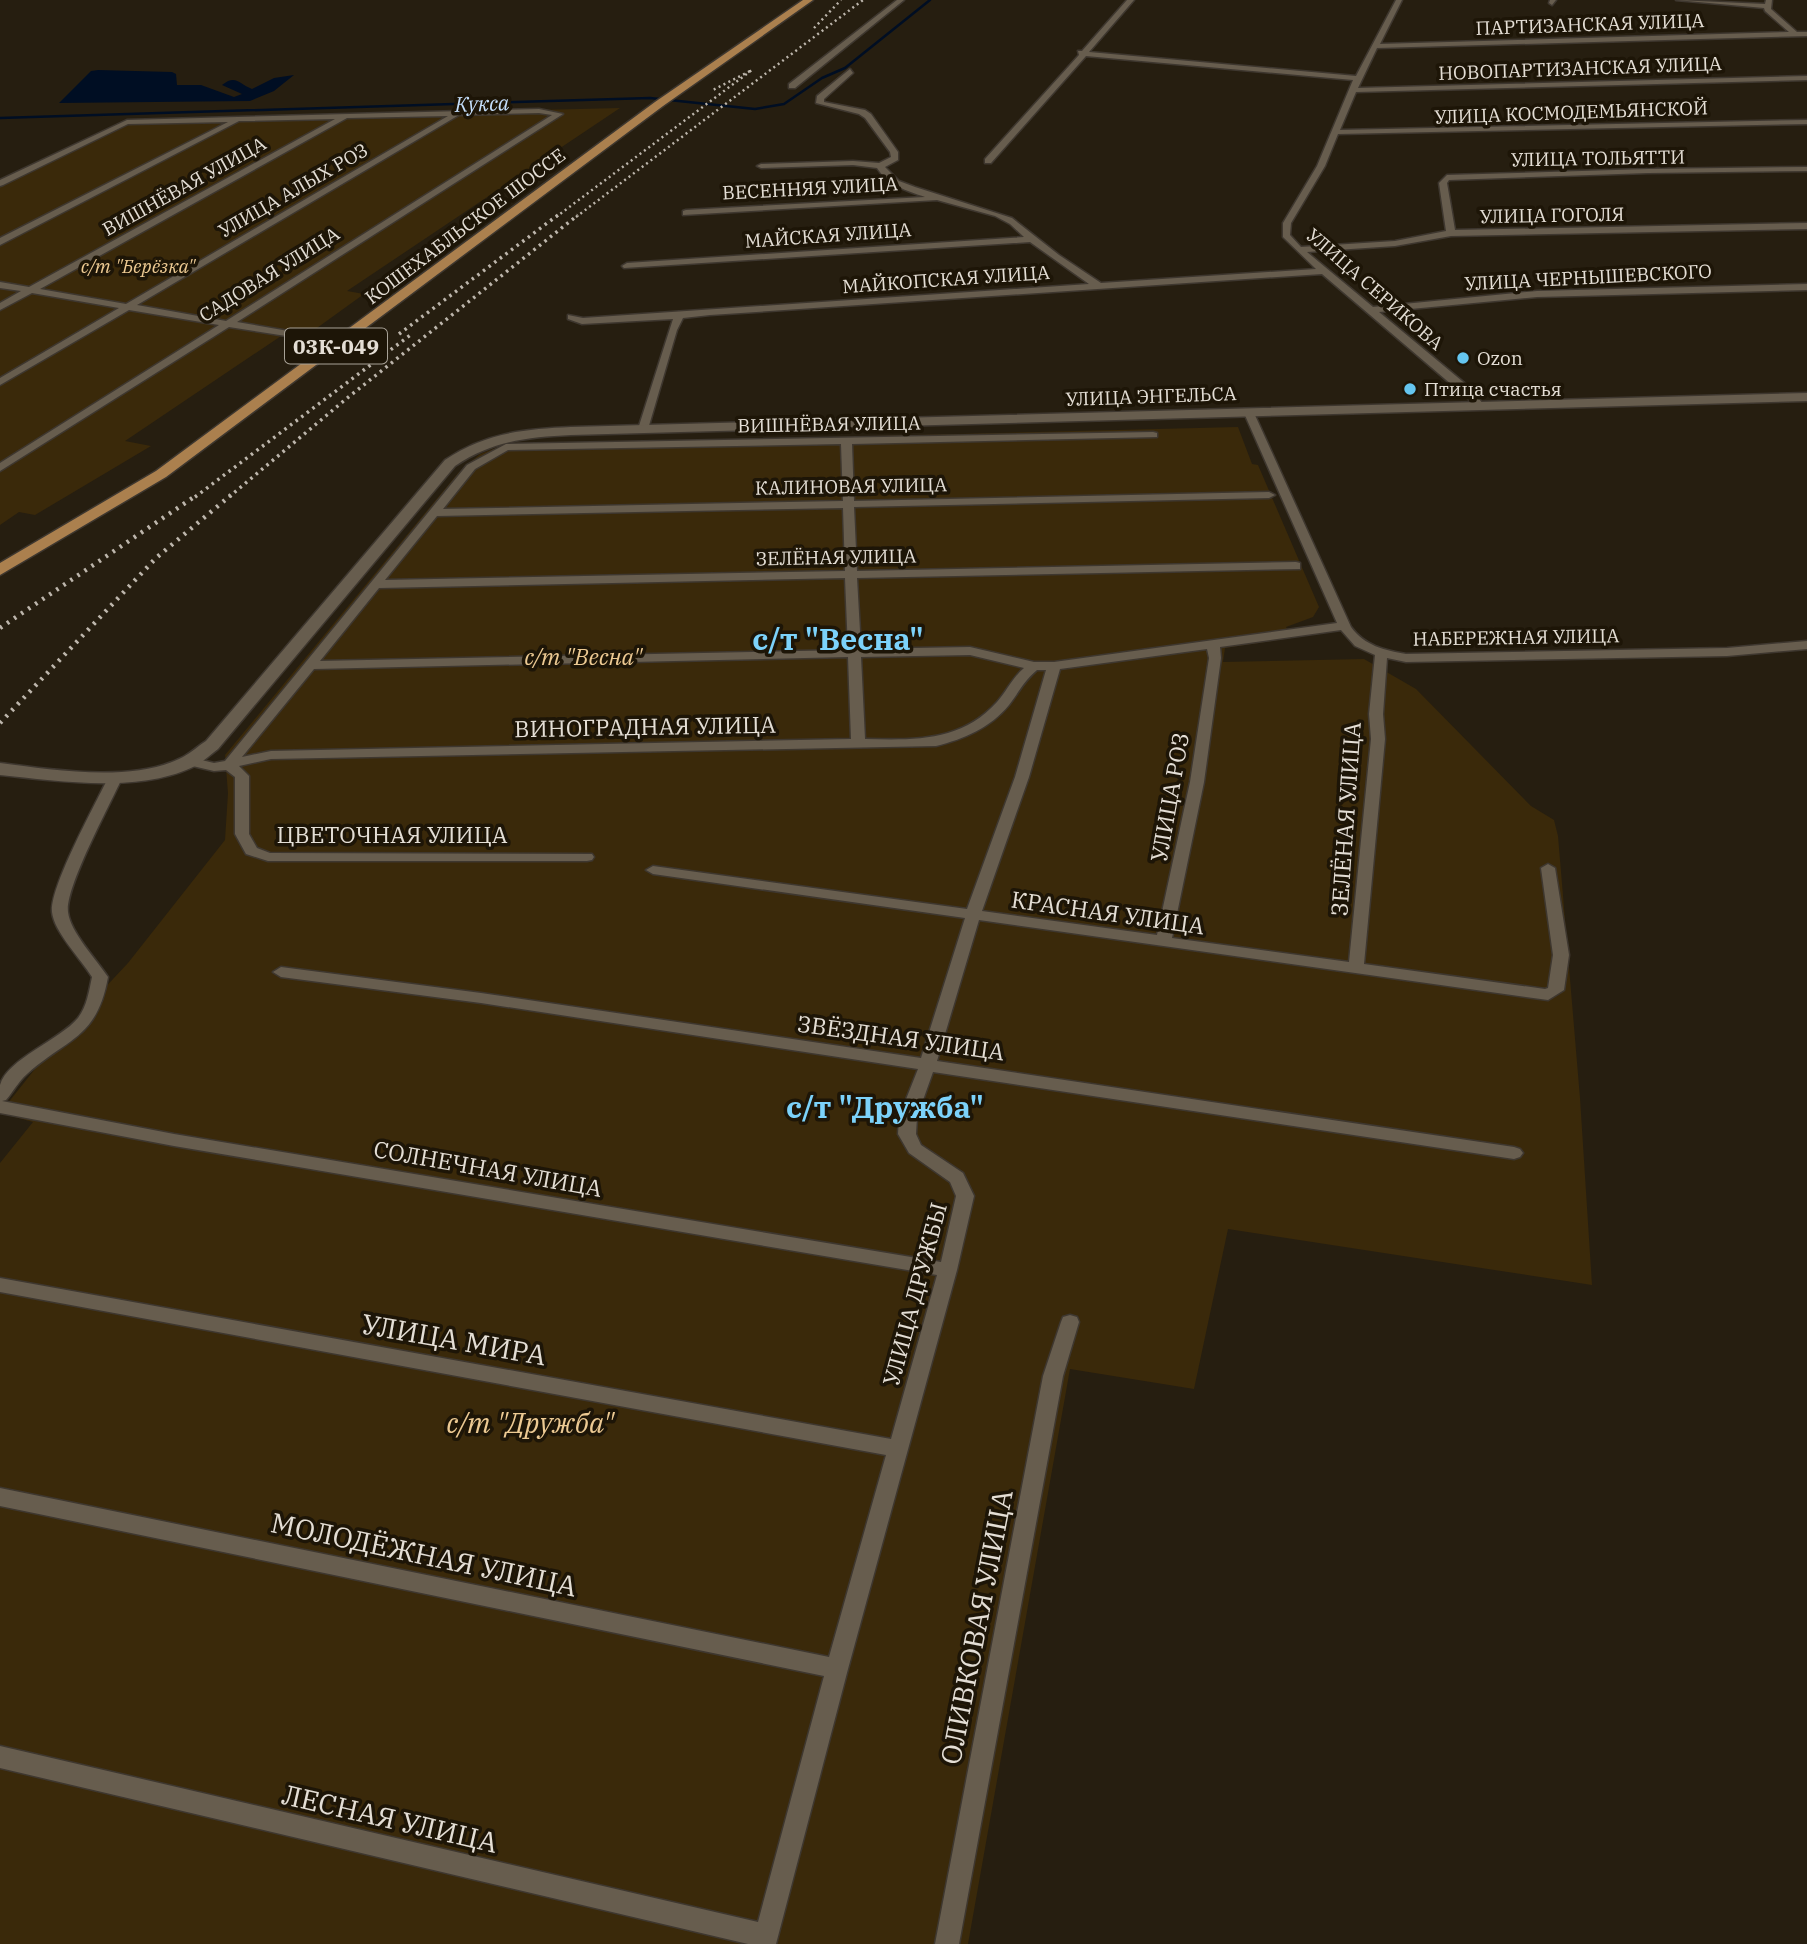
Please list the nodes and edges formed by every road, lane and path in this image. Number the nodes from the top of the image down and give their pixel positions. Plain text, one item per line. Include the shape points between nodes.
1 (809, 0) edge
2 (901, 0) edge
3 (1130, 0) edge
4 (1399, 0) edge
5 (1679, 0) edge
6 (1768, 3) edge
7 (1795, 34) junction
8 (1807, 34) edge
9 (1373, 46) junction
10 (1081, 54) junction
11 (850, 71) dead end
12 (1358, 78) junction
13 (1807, 78) edge
14 (792, 86) dead end
15 (1354, 90) junction
16 (458, 113) junction
17 (348, 115) junction
18 (241, 118) junction
19 (1807, 122) edge
20 (1336, 132) junction
21 (988, 161) dead end
22 (761, 166) dead end
23 (880, 166) junction
24 (1807, 169) edge
25 (0, 183) edge
26 (937, 198) junction
27 (686, 213) dead end
28 (1807, 226) edge
29 (1451, 233) junction
30 (1031, 239) junction
31 (0, 242) edge
32 (1299, 250) junction
33 (627, 266) dead end
34 (1324, 271) junction
35 (0, 285) edge
36 (1101, 287) junction
37 (1807, 287) edge
38 (32, 290) junction
39 (129, 306) junction
40 (0, 307) edge
41 (1371, 310) junction
42 (679, 316) junction
43 (571, 317) dead end
44 (229, 322) junction
45 (340, 342) junction
46 (0, 382) edge
47 (1807, 397) edge
48 (1479, 405) junction
49 (1249, 412) junction
50 (643, 429) junction
51 (1153, 435) dead end
52 (846, 441) junction
53 (501, 442) junction
54 (0, 468) edge
55 (1269, 495) dead end
56 (847, 504) junction
57 (435, 513) junction
58 (1296, 566) dead end
59 (0, 570) edge
60 (850, 577) junction
61 (376, 584) junction
62 (1342, 626) junction
63 (1807, 645) edge
64 (1214, 652) junction
65 (856, 653) junction
66 (1381, 654) junction
67 (308, 665) junction
68 (1034, 666) junction
69 (1052, 676) junction
70 (858, 743) junction
71 (189, 761) junction
72 (229, 765) junction
73 (0, 769) edge
74 (116, 776) junction
75 (587, 857) dead end
76 (1548, 868) dead end
77 (653, 870) dead end
78 (974, 916) junction
79 (1163, 943) junction
80 (1356, 970) junction
81 (281, 972) dead end
82 (928, 1064) junction
83 (0, 1096) edge
84 (0, 1107) edge
85 (1514, 1153) dead end
86 (948, 1270) junction
87 (0, 1285) edge
88 (1070, 1322) dead end
89 (898, 1449) junction
90 (0, 1497) edge
91 (837, 1669) junction
92 (0, 1757) edge
93 (765, 1940) edge
94 (947, 1944) edge

1 - 45 main road, КОШЕХАБЛЬСКОЕ ШОССЕ / 03К-049 via 659,104
2 - 14 street
3 - 10 street
4 - 9 street, УЛИЦА СЕРИКОВА
5 - 6 street
6 - 7 street via 1767,10
7 - 8 street, ПАРТИЗАНСКАЯ УЛИЦА
7 - 9 street, ПАРТИЗАНСКАЯ УЛИЦА
9 - 12 street, УЛИЦА СЕРИКОВА
10 - 12 street
10 - 21 street
11 - 23 street via 820,103 869,116 894,152 895,158
12 - 15 street, УЛИЦА СЕРИКОВА
13 - 15 street, НОВОПАРТИЗАНСКАЯ УЛИЦА
15 - 20 street, УЛИЦА СЕРИКОВА
16 - 17 street
16 - 39 street, УЛИЦА АЛЫХ РОЗ
16 - 44 street, САДОВАЯ УЛИЦА via 559,114
17 - 18 street
17 - 38 street, ВИШНЁВАЯ УЛИЦА
18 - 25 street via 127,122
18 - 31 street
19 - 20 street, УЛИЦА КОСМОДЕМЬЯНСКОЙ
20 - 32 street, УЛИЦА СЕРИКОВА via 1312,184 1287,223 1286,234
22 - 23 street
23 - 26 street via 887,177
24 - 29 street, УЛИЦА ТОЛЬЯТТИ via 1447,178 1443,183 1444,212
26 - 27 street, ВЕСЕННЯЯ УЛИЦА
26 - 30 street via 1013,219
28 - 29 street, УЛИЦА ГОГОЛЯ
29 - 32 street, УЛИЦА ГОГОЛЯ
30 - 33 street, МАЙСКАЯ УЛИЦА
30 - 36 street
32 - 34 street, УЛИЦА СЕРИКОВА
34 - 36 street, МАЙКОПСКАЯ УЛИЦА
34 - 41 street, УЛИЦА СЕРИКОВА
35 - 38 street
36 - 42 street, МАЙКОПСКАЯ УЛИЦА
37 - 41 street, УЛИЦА ЧЕРНЫШЕВСКОГО via 1537,293
38 - 39 street
38 - 40 street, ВИШНЁВАЯ УЛИЦА
39 - 44 street
39 - 46 street, УЛИЦА АЛЫХ РОЗ
41 - 48 street, УЛИЦА СЕРИКОВА
42 - 43 street, МАЙКОПСКАЯ УЛИЦА via 582,321
42 - 50 street
44 - 45 street
44 - 54 street, САДОВАЯ УЛИЦА
45 - 59 main road, КОШЕХАБЛЬСКОЕ ШОССЕ / 03К-049 via 161,474
47 - 48 street, УЛИЦА ЭНГЕЛЬСА
48 - 49 street, УЛИЦА ЭНГЕЛЬСА
49 - 50 street, УЛИЦА ЭНГЕЛЬСА
49 - 62 street
50 - 53 street, УЛИЦА ЭНГЕЛЬСА via 535,433
51 - 52 street, ВИШНЁВАЯ УЛИЦА
52 - 53 street, ВИШНЁВАЯ УЛИЦА
52 - 56 street
53 - 57 street via 471,467
53 - 71 street, УЛИЦА ЭНГЕЛЬСА via 468,450 450,463 212,744
55 - 56 street, КАЛИНОВАЯ УЛИЦА
56 - 57 street, КАЛИНОВАЯ УЛИЦА
56 - 60 street
57 - 61 street
58 - 60 street, ЗЕЛЁНАЯ УЛИЦА
60 - 61 street, ЗЕЛЁНАЯ УЛИЦА
60 - 65 street
61 - 67 street
62 - 64 street
62 - 66 street, НАБЕРЕЖНАЯ УЛИЦА via 1354,640
63 - 66 street, НАБЕРЕЖНАЯ УЛИЦА via 1727,652 1406,659
64 - 69 street
64 - 79 street, УЛИЦА РОЗ via 1197,782
65 - 67 street
65 - 68 street via 970,651
65 - 70 street
66 - 80 street, ЗЕЛЁНАЯ УЛИЦА via 1378,739
67 - 72 street
68 - 69 street
68 - 70 street, ВИНОГРАДНАЯ УЛИЦА via 990,716 941,744
69 - 78 street, УЛИЦА ДРУЖБЫ
70 - 72 street, ВИНОГРАДНАЯ УЛИЦА via 271,754
71 - 72 street, ВИНОГРАДНАЯ УЛИЦА
71 - 74 street
72 - 75 street, ЦВЕТОЧНАЯ УЛИЦА via 242,776 242,834 251,850 268,857
73 - 74 street
74 - 83 street via 63,888 60,912 100,977 98,999 86,1021 21,1070
76 - 80 street, КРАСНАЯ УЛИЦА via 1560,954 1556,990 1548,995
77 - 78 street, КРАСНАЯ УЛИЦА
78 - 79 street, КРАСНАЯ УЛИЦА
78 - 82 street, УЛИЦА ДРУЖБЫ
79 - 80 street, КРАСНАЯ УЛИЦА
81 - 82 street, ЗВЁЗДНАЯ УЛИЦА
82 - 85 street, ЗВЁЗДНАЯ УЛИЦА
82 - 86 street, УЛИЦА ДРУЖБЫ via 908,1117 907,1135 915,1149 957,1178 965,1196
84 - 86 street, СОЛНЕЧНАЯ УЛИЦА
86 - 89 street, УЛИЦА ДРУЖБЫ
87 - 89 street, УЛИЦА МИРА
88 - 94 street, ОЛИВКОВАЯ УЛИЦА via 1053,1376
89 - 91 street, УЛИЦА ДРУЖБЫ
90 - 91 street, МОЛОДЁЖНАЯ УЛИЦА
91 - 93 street, УЛИЦА ДРУЖБЫ
92 - 93 street, ЛЕСНАЯ УЛИЦА

